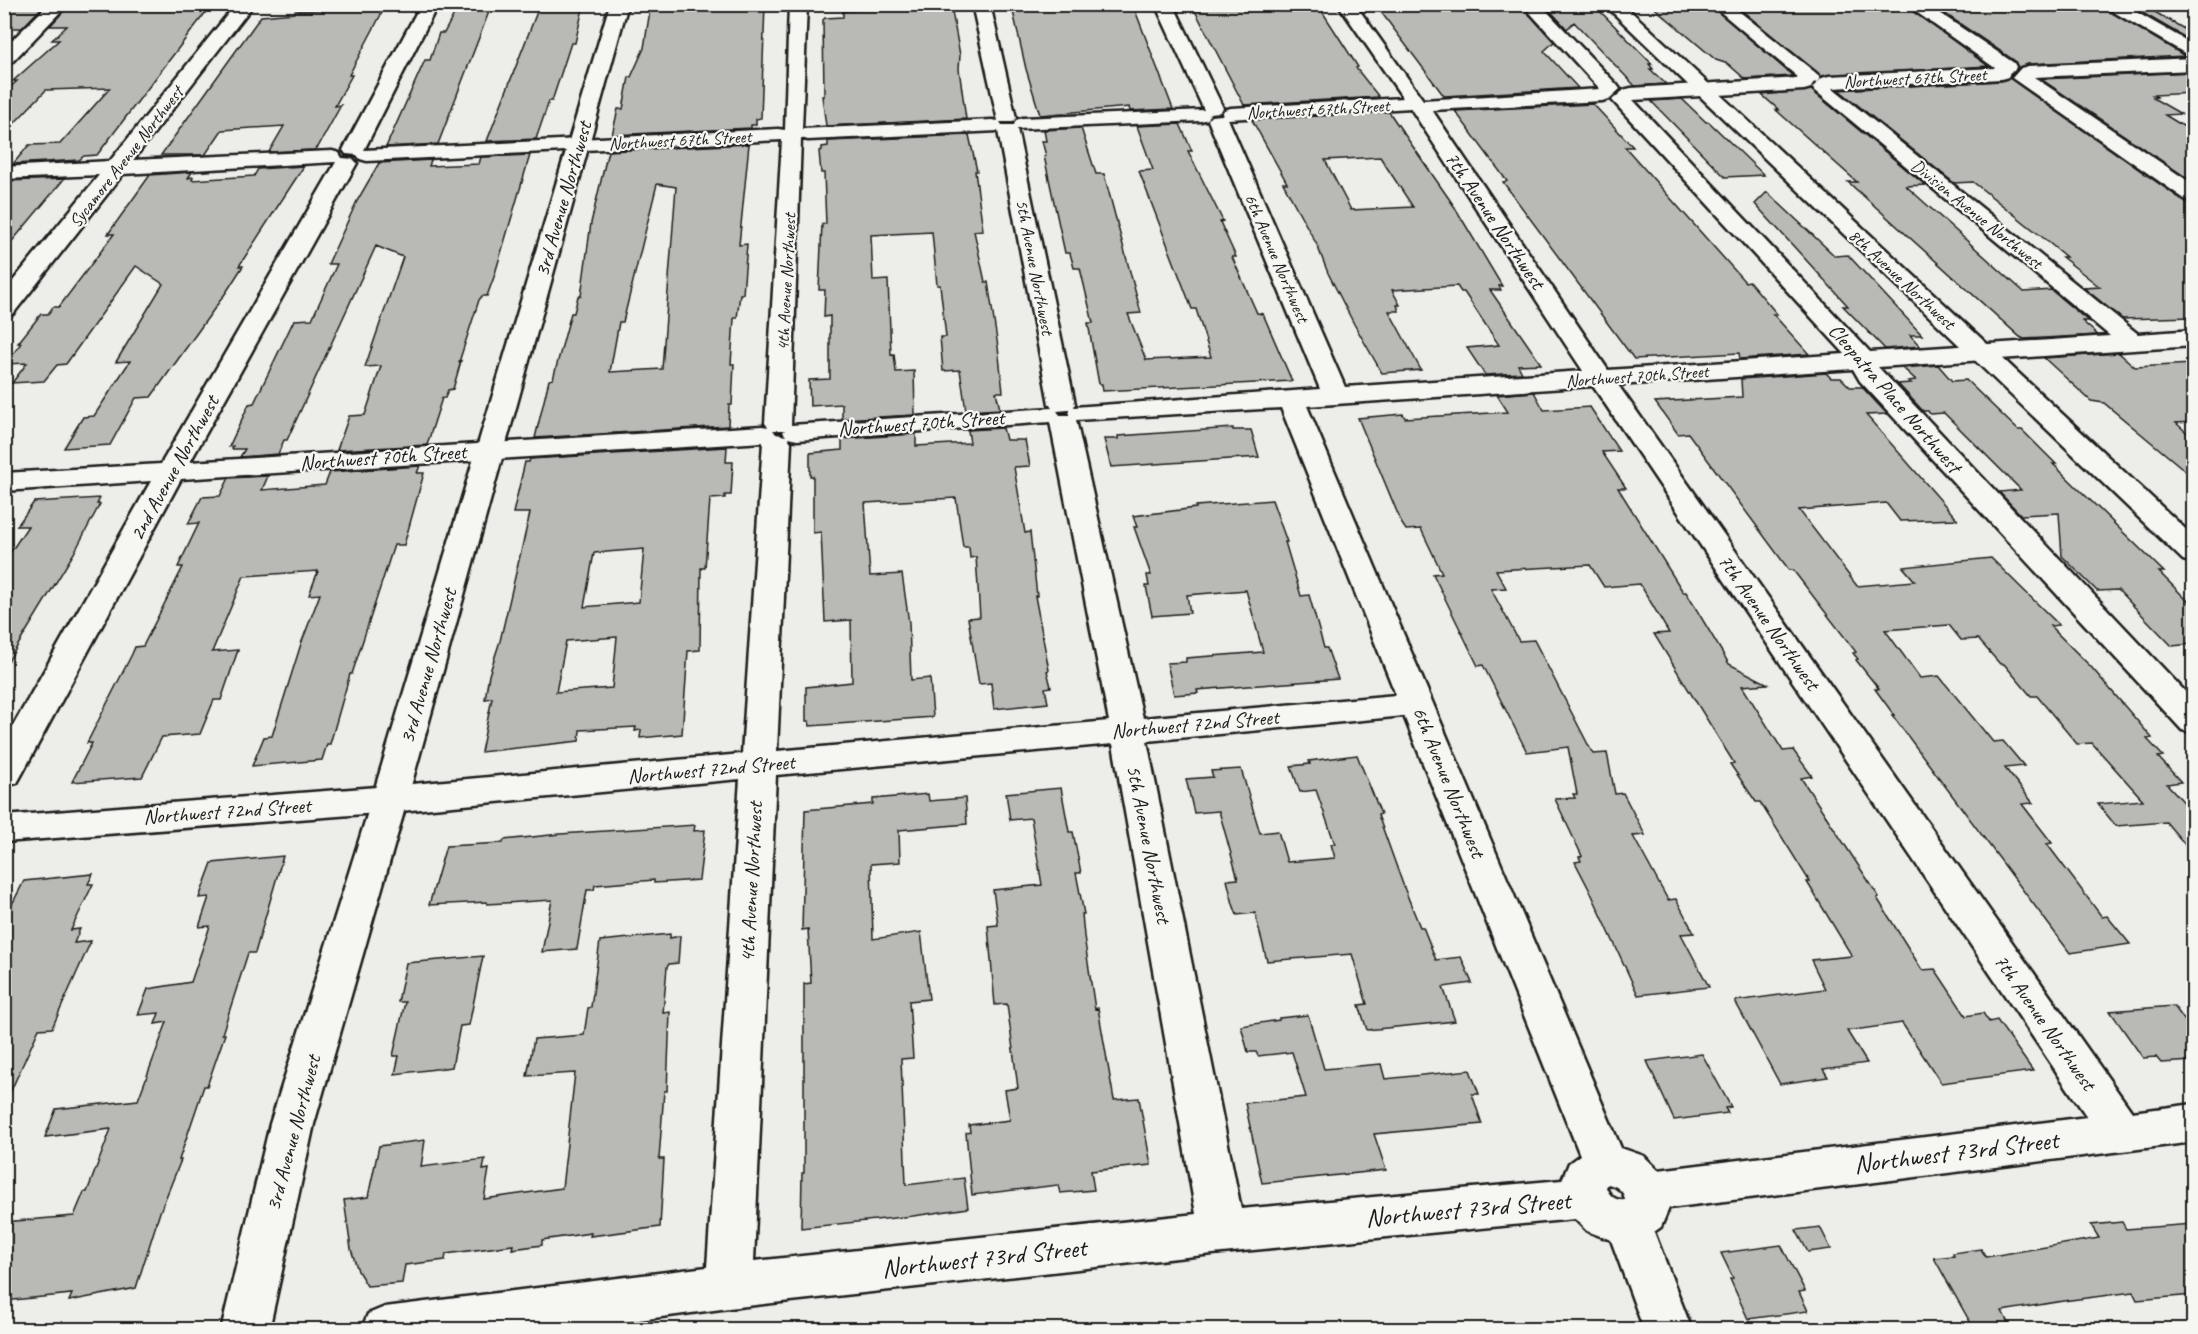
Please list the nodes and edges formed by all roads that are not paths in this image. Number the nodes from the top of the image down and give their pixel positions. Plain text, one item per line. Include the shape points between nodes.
1 (60, 4) edge
2 (246, 4) edge
3 (430, 4) edge
4 (619, 4) edge
5 (798, 4) edge
6 (981, 4) edge
7 (1164, 4) edge
8 (1346, 4) edge
9 (1530, 4) edge
10 (1612, 4) edge
11 (1626, 4) edge
12 (1719, 4) edge
13 (1913, 4) edge
14 (2108, 4) edge
15 (2193, 53) edge
16 (4, 59) edge
17 (2193, 64) edge
18 (2014, 73) junction
19 (1816, 83) junction
20 (1709, 89) junction
21 (1616, 95) junction
22 (1417, 104) junction
23 (1216, 114) junction
24 (1007, 125) junction
25 (793, 134) junction
26 (578, 145) junction
27 (349, 156) junction
28 (117, 168) junction
29 (4, 173) edge
30 (2193, 195) edge
31 (4, 309) edge
32 (2193, 338) edge
33 (2131, 341) junction
34 (1991, 352) junction
35 (1862, 362) junction
36 (1601, 379) junction
37 (1336, 396) junction
38 (1291, 399) junction
39 (1063, 413) junction
40 (779, 433) junction
41 (491, 450) junction
42 (171, 472) junction
43 (4, 482) edge
44 (2193, 531) edge
45 (2193, 554) edge
46 (1418, 704) junction
47 (2193, 722) edge
48 (1128, 729) junction
49 (758, 765) junction
50 (4, 774) edge
51 (390, 799) junction
52 (4, 829) edge
53 (2193, 1123) edge
54 (2121, 1132) junction
55 (1596, 1182) junction
56 (1637, 1206) junction
57 (1222, 1232) junction
58 (729, 1286) junction
59 (245, 1329) edge
60 (385, 1329) edge
61 (1668, 1329) edge

1 - 16 street
2 - 28 street, Sycamore Avenue Northwest
3 - 27 street, 2nd Avenue Northwest
4 - 26 street, 3rd Avenue Northwest
5 - 25 street, 4th Avenue Northwest
6 - 24 street, 5th Avenue Northwest
7 - 23 street, 6th Avenue Northwest
8 - 22 street, 7th Avenue Northwest
9 - 21 street, Cleopatra Place Northwest
10 - 20 street, 8th Avenue Northwest
11 - 20 street, 8th Avenue Northwest
12 - 19 street, Division Avenue Northwest
13 - 18 street
14 - 15 street
17 - 18 street, Northwest 67th Street
18 - 19 street, Northwest 67th Street
18 - 30 street
19 - 20 street, Northwest 67th Street
19 - 33 street, Division Avenue Northwest
20 - 21 street, Northwest 67th Street
20 - 34 street, 8th Avenue Northwest
21 - 22 street, Northwest 67th Street
21 - 35 street, Cleopatra Place Northwest via 1857,352
22 - 23 street, Northwest 67th Street
22 - 36 street, 7th Avenue Northwest
23 - 24 street, Northwest 67th Street
23 - 37 street, 6th Avenue Northwest
24 - 25 street, Northwest 67th Street
24 - 39 street, 5th Avenue Northwest
25 - 26 street, Northwest 67th Street
25 - 40 street, 4th Avenue Northwest
26 - 27 street, Northwest 67th Street
26 - 41 street, 3rd Avenue Northwest
27 - 28 street, Northwest 67th Street
27 - 42 street, 2nd Avenue Northwest
28 - 29 street, Northwest 67th Street
28 - 31 street, Sycamore Avenue Northwest
32 - 33 street, Northwest 70th Street
33 - 34 street, Northwest 70th Street
34 - 35 street, Northwest 70th Street
34 - 44 street, 8th Avenue Northwest
34 - 45 street, 8th Avenue Northwest
35 - 36 street, Northwest 70th Street
35 - 47 street, Cleopatra Place Northwest via 1869,375
36 - 37 street, Northwest 70th Street
36 - 54 street, 7th Avenue Northwest
37 - 38 street, Northwest 70th Street
38 - 39 street, Northwest 70th Street
38 - 46 street, 6th Avenue Northwest
39 - 40 street, Northwest 70th Street
39 - 48 street, 5th Avenue Northwest
40 - 41 street, Northwest 70th Street
40 - 49 street, 4th Avenue Northwest
41 - 42 street, Northwest 70th Street
41 - 51 street, 3rd Avenue Northwest
42 - 43 street, Northwest 70th Street
42 - 50 street, 2nd Avenue Northwest
46 - 48 street, Northwest 72nd Street
46 - 55 street, 6th Avenue Northwest
48 - 49 street, Northwest 72nd Street
48 - 57 street, 5th Avenue Northwest
49 - 51 street, Northwest 72nd Street
49 - 58 street, 4th Avenue Northwest
51 - 52 street, Northwest 72nd Street
51 - 59 street, 3rd Avenue Northwest via 292,1124
53 - 54 street, Northwest 73rd Street
54 - 56 street, Northwest 73rd Street
55 - 56 street via 1597,1212 1607,1218
55 - 57 street, Northwest 73rd Street
56 - 61 street
57 - 58 street, Northwest 73rd Street
58 - 60 street, Northwest 73rd Street

